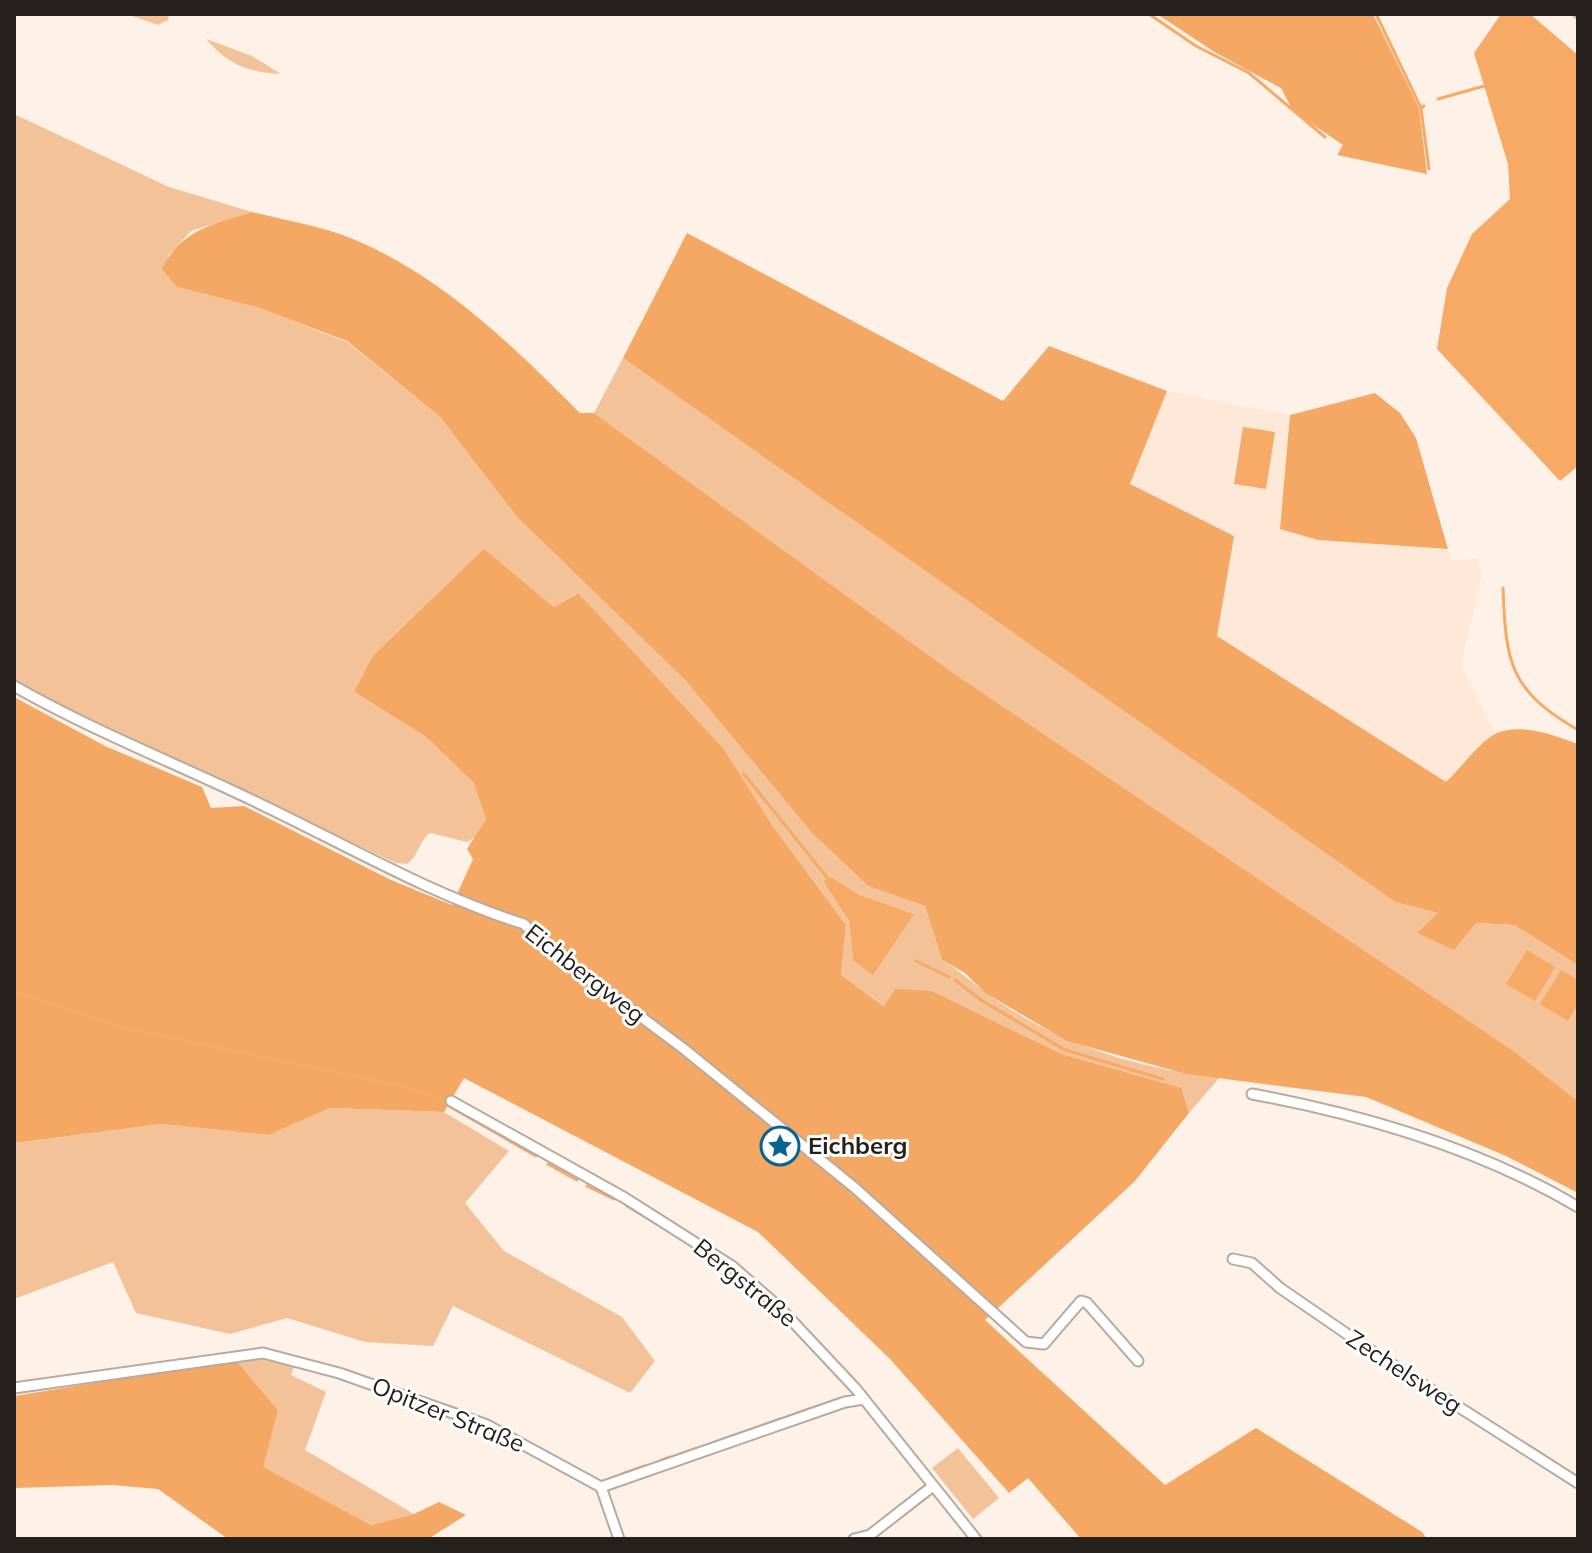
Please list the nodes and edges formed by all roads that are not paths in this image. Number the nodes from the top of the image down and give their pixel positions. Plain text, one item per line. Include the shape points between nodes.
1 (14, 686) edge
2 (1252, 1094) dead end
3 (451, 1101) dead end
4 (1578, 1207) edge
5 (1233, 1259) dead end
6 (1138, 1361) dead end
7 (14, 1388) edge
8 (864, 1399) junction
9 (1578, 1483) edge
10 (933, 1486) junction
11 (601, 1487) junction
12 (619, 1539) edge
13 (854, 1539) edge
14 (976, 1539) edge

1 - 6 street, Eichbergweg via 74,720 322,837 524,924 855,1188 1003,1324 1035,1345 1044,1344 1076,1303 1087,1303
2 - 4 street via 1346,1113 1468,1153
3 - 8 street, Bergstraße via 625,1198 732,1266 806,1334
5 - 9 street, Zechelsweg via 1252,1263 1382,1358
7 - 11 street, Opitzer Straße via 263,1353 328,1369 487,1425
8 - 10 street, Bergstraße
8 - 11 street
10 - 13 street via 870,1535
10 - 14 street, Bergstraße
11 - 12 street

